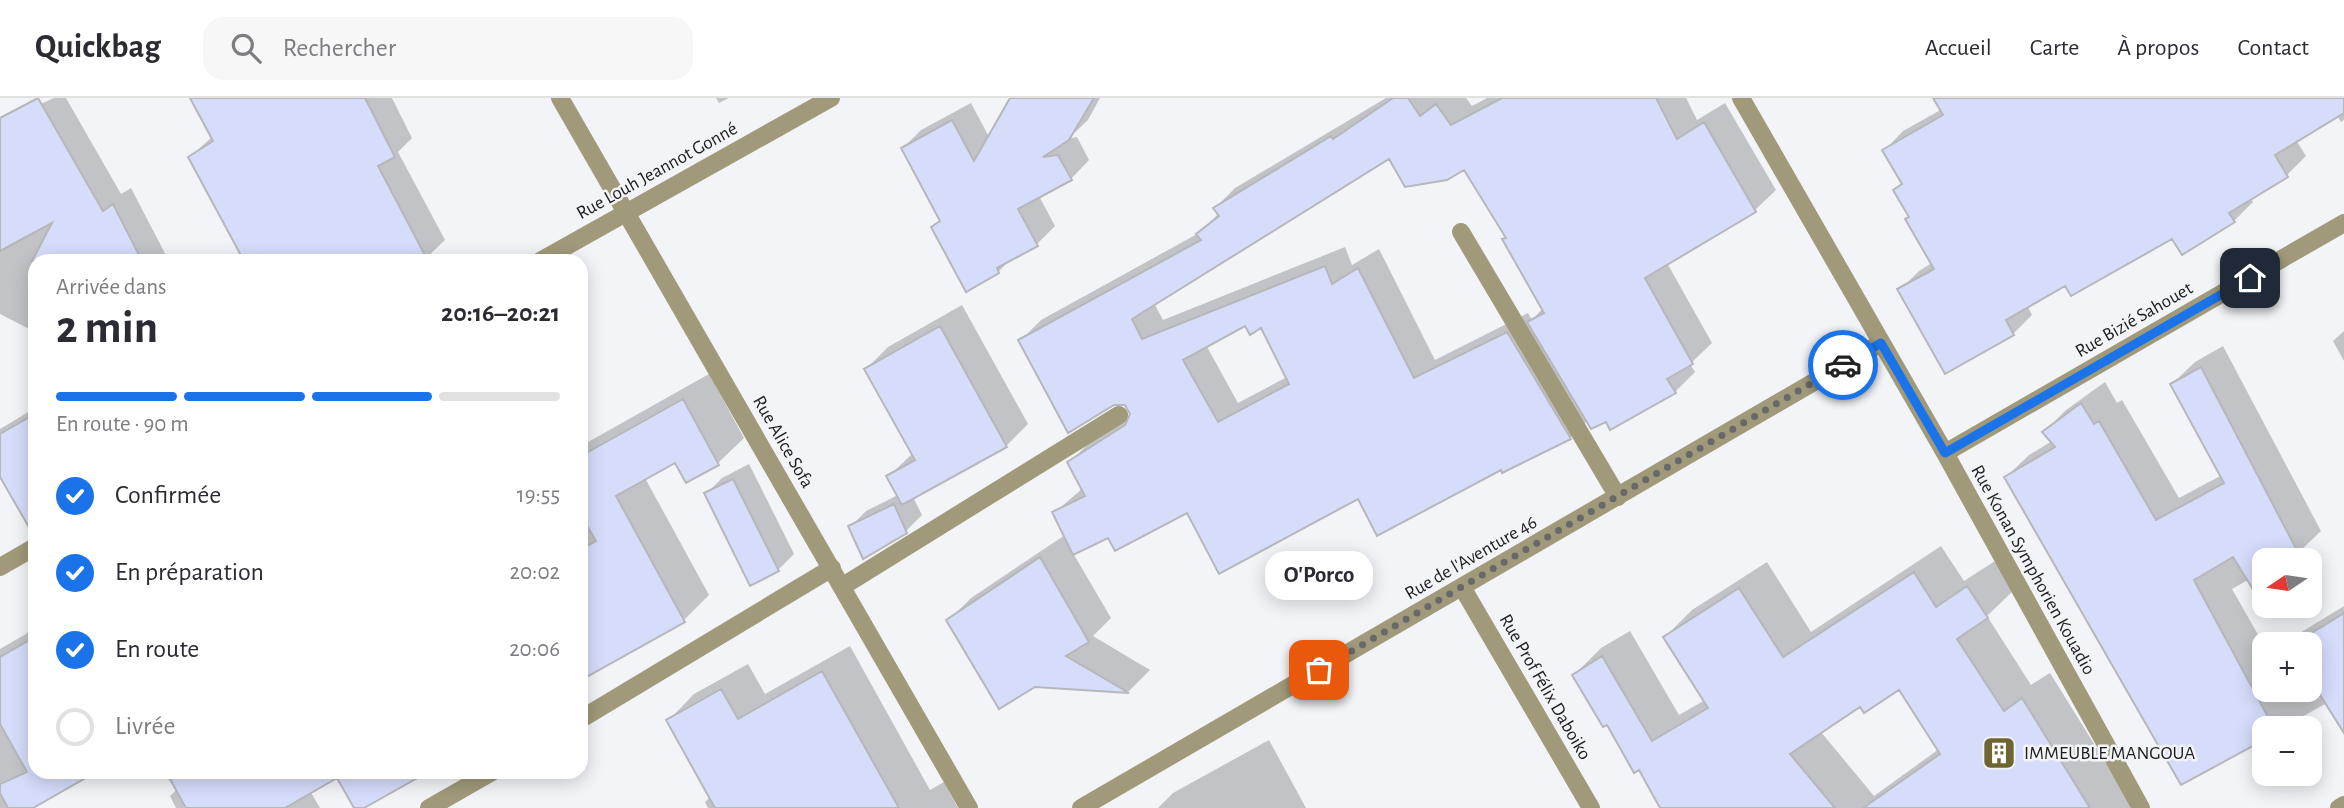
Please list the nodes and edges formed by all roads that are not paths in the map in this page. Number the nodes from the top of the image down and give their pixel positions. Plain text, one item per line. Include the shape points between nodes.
1 (560, 98) edge
2 (831, 98) edge
3 (1741, 98) edge
4 (624, 213) junction
5 (2344, 223) edge
6 (1461, 232) dead end
7 (552, 254) edge
8 (1881, 343) junction
9 (1119, 415) dead end
10 (1945, 453) junction
11 (1618, 497) junction
12 (28, 551) edge
13 (0, 567) edge
14 (832, 568) junction
15 (843, 586) junction
16 (1462, 587) junction
17 (588, 715) edge
18 (480, 779) edge
19 (2344, 805) edge
20 (429, 808) edge
21 (969, 808) edge
22 (1081, 808) edge
23 (1591, 808) edge
24 (2141, 808) edge
25 (2339, 808) edge

1 - 4 street, Rue Alice Sofa
2 - 4 street, Rue Louh Jeannot Gonné
3 - 8 street, Rue Konan Symphorien Kouadio
4 - 7 street, Rue Louh Jeannot Gonné
4 - 14 street, Rue Alice Sofa
5 - 10 street, Rue Bizié Sahouet
6 - 11 street
8 - 10 street, Rue Konan Symphorien Kouadio
8 - 11 street, Rue de l'Aventure 46
9 - 15 street
10 - 24 street, Rue Konan Symphorien Kouadio
11 - 16 street, Rue de l'Aventure 46
12 - 13 street
14 - 15 street, Rue Alice Sofa
14 - 17 street
15 - 21 street, Rue Alice Sofa
16 - 22 street, Rue de l'Aventure 46
16 - 23 street, Rue Prof Félix Daboiko
18 - 20 street
19 - 25 street

